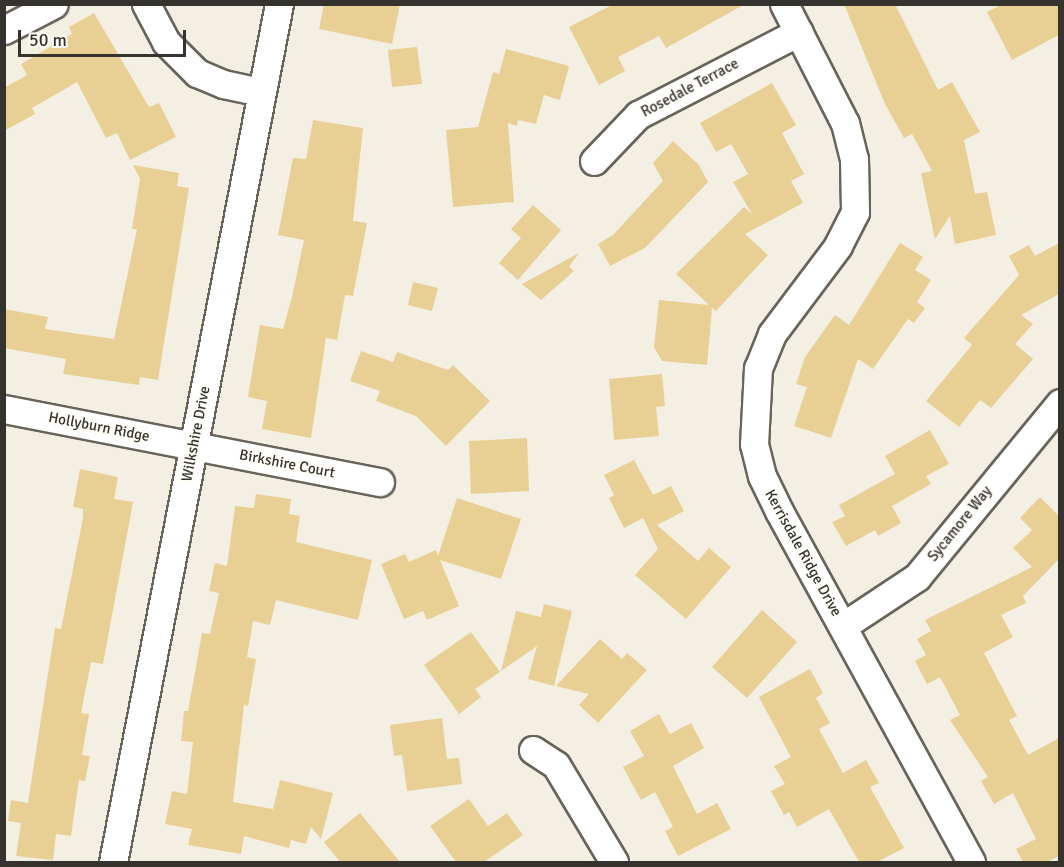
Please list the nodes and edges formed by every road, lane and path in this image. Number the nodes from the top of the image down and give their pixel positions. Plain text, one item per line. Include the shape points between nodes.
1 (54, 4) edge
2 (146, 4) edge
3 (279, 4) edge
4 (784, 4) edge
5 (4, 30) edge
6 (799, 32) junction
7 (260, 92) junction
8 (594, 161) dead end
9 (1059, 403) edge
10 (4, 409) edge
11 (195, 445) junction
12 (380, 482) dead end
13 (843, 626) junction
14 (533, 750) dead end
15 (113, 862) edge
16 (614, 862) edge
17 (971, 862) edge

1 - 5 street
2 - 7 street via 166,42 198,73 223,84
3 - 7 street, Wilkshire Drive
4 - 6 street, Kerrisdale Ridge Drive
6 - 8 street, Rosedale Terrace via 638,115
6 - 13 street, Kerrisdale Ridge Drive via 845,123 854,159 855,212 838,246 772,334 758,368 754,444 775,502
7 - 11 street, Wilkshire Drive
9 - 13 street, Sycamore Way via 917,577
10 - 11 street, Hollyburn Ridge
11 - 12 street, Birkshire Court
11 - 15 street, Wilkshire Drive
13 - 17 street, Kerrisdale Ridge Drive
14 - 16 street via 556,765 570,783

